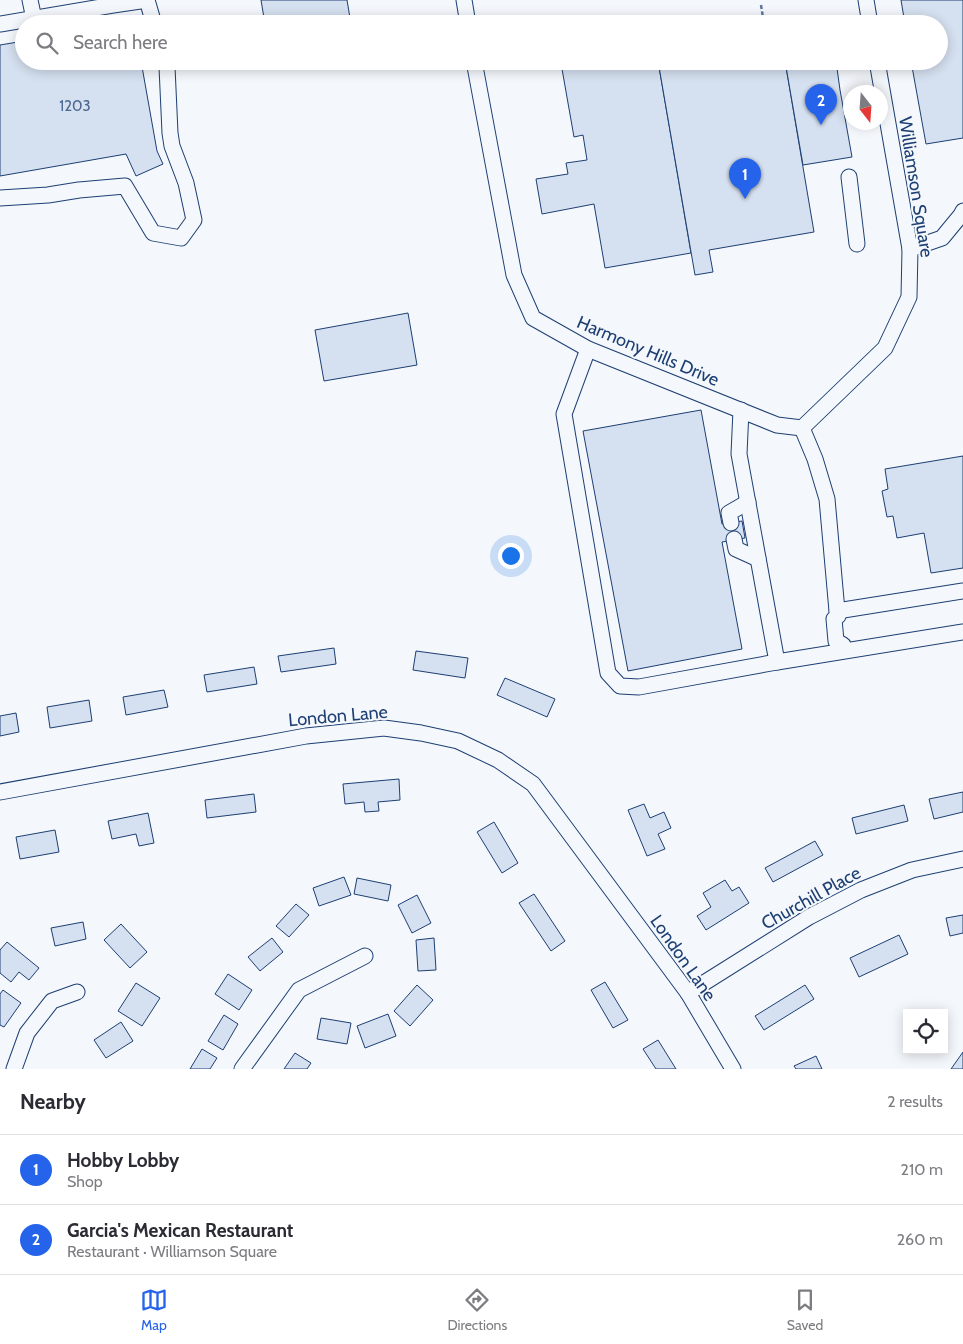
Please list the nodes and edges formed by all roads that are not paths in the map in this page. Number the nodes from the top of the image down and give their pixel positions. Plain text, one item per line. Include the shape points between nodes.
1 (30, 0) edge
2 (147, 0) edge
3 (464, 0) edge
4 (866, 0) edge
5 (112, 2) edge
6 (74, 6) edge
7 (33, 15) edge
8 (46, 15) edge
9 (151, 15) edge
10 (466, 15) edge
11 (868, 15) edge
12 (15, 22) edge
13 (0, 24) edge
14 (167, 70) edge
15 (476, 70) edge
16 (879, 70) edge
17 (849, 177) dead end
18 (0, 198) edge
19 (963, 211) edge
20 (857, 244) dead end
21 (910, 249) junction
22 (588, 349) junction
23 (740, 410) junction
24 (802, 428) junction
25 (748, 502) junction
26 (731, 523) dead end
27 (734, 539) dead end
28 (758, 559) junction
29 (963, 591) edge
30 (838, 614) junction
31 (963, 632) edge
32 (843, 648) junction
33 (777, 662) junction
34 (0, 792) edge
35 (963, 859) edge
36 (365, 956) dead end
37 (77, 992) dead end
38 (688, 993) junction
39 (14, 1069) edge
40 (242, 1069) edge
41 (733, 1069) edge

1 - 7 street
2 - 5 street
2 - 9 street
3 - 10 street
4 - 11 street
5 - 6 street
6 - 8 street
12 - 13 street
14 - 18 street via 172,146 186,183 194,220 181,238 153,233 124,186
15 - 22 street, Harmony Hills Drive via 514,274 533,318
16 - 21 street, Williamson Square
17 - 20 street
19 - 21 street via 942,238
21 - 24 street, Williamson Square via 909,297 884,348
22 - 23 street, Harmony Hills Drive
22 - 33 street via 564,414 608,673 620,686 639,687
23 - 24 street, Harmony Hills Drive via 777,425
23 - 25 street via 738,454
24 - 30 street via 827,499
25 - 26 street via 729,513
25 - 28 street
27 - 28 street via 736,549
28 - 33 street
29 - 30 street
30 - 32 street via 843,618 846,641
31 - 32 street
32 - 33 street
34 - 38 street, London Lane via 335,732 384,728 458,741 498,760 533,784
35 - 38 street, Churchill Place via 912,870 861,890 810,917
36 - 40 street via 299,990
37 - 39 street via 52,1001 27,1033
38 - 41 street, London Lane

